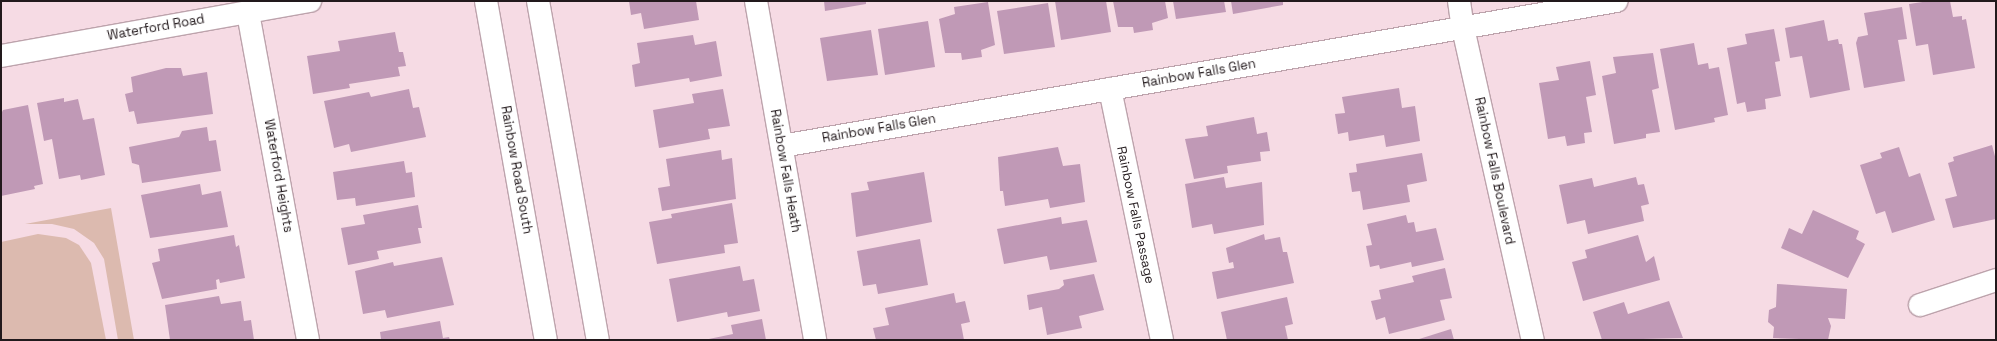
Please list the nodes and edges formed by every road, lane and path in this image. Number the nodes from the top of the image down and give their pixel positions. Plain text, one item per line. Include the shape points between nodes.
1 (310, 1) edge
2 (486, 1) edge
3 (538, 1) edge
4 (756, 1) edge
5 (1459, 1) edge
6 (1616, 1) edge
7 (248, 13) junction
8 (1463, 28) junction
9 (1, 56) edge
10 (1110, 89) junction
11 (782, 146) junction
12 (1996, 280) edge
13 (1920, 305) dead end
14 (308, 340) edge
15 (546, 340) edge
16 (598, 340) edge
17 (816, 340) edge
18 (1162, 340) edge
19 (1533, 340) edge

1 - 7 street, Waterford Road
2 - 15 street, Rainbow Road South
3 - 16 street
4 - 11 street, Rainbow Falls Heath
5 - 8 street, Rainbow Falls Boulevard
6 - 8 street, Rainbow Falls Glen
7 - 9 street, Waterford Road
7 - 14 street, Waterford Heights
8 - 10 street, Rainbow Falls Glen
8 - 19 street, Rainbow Falls Boulevard
10 - 11 street, Rainbow Falls Glen
10 - 18 street, Rainbow Falls Passage
11 - 17 street, Rainbow Falls Heath
12 - 13 street

